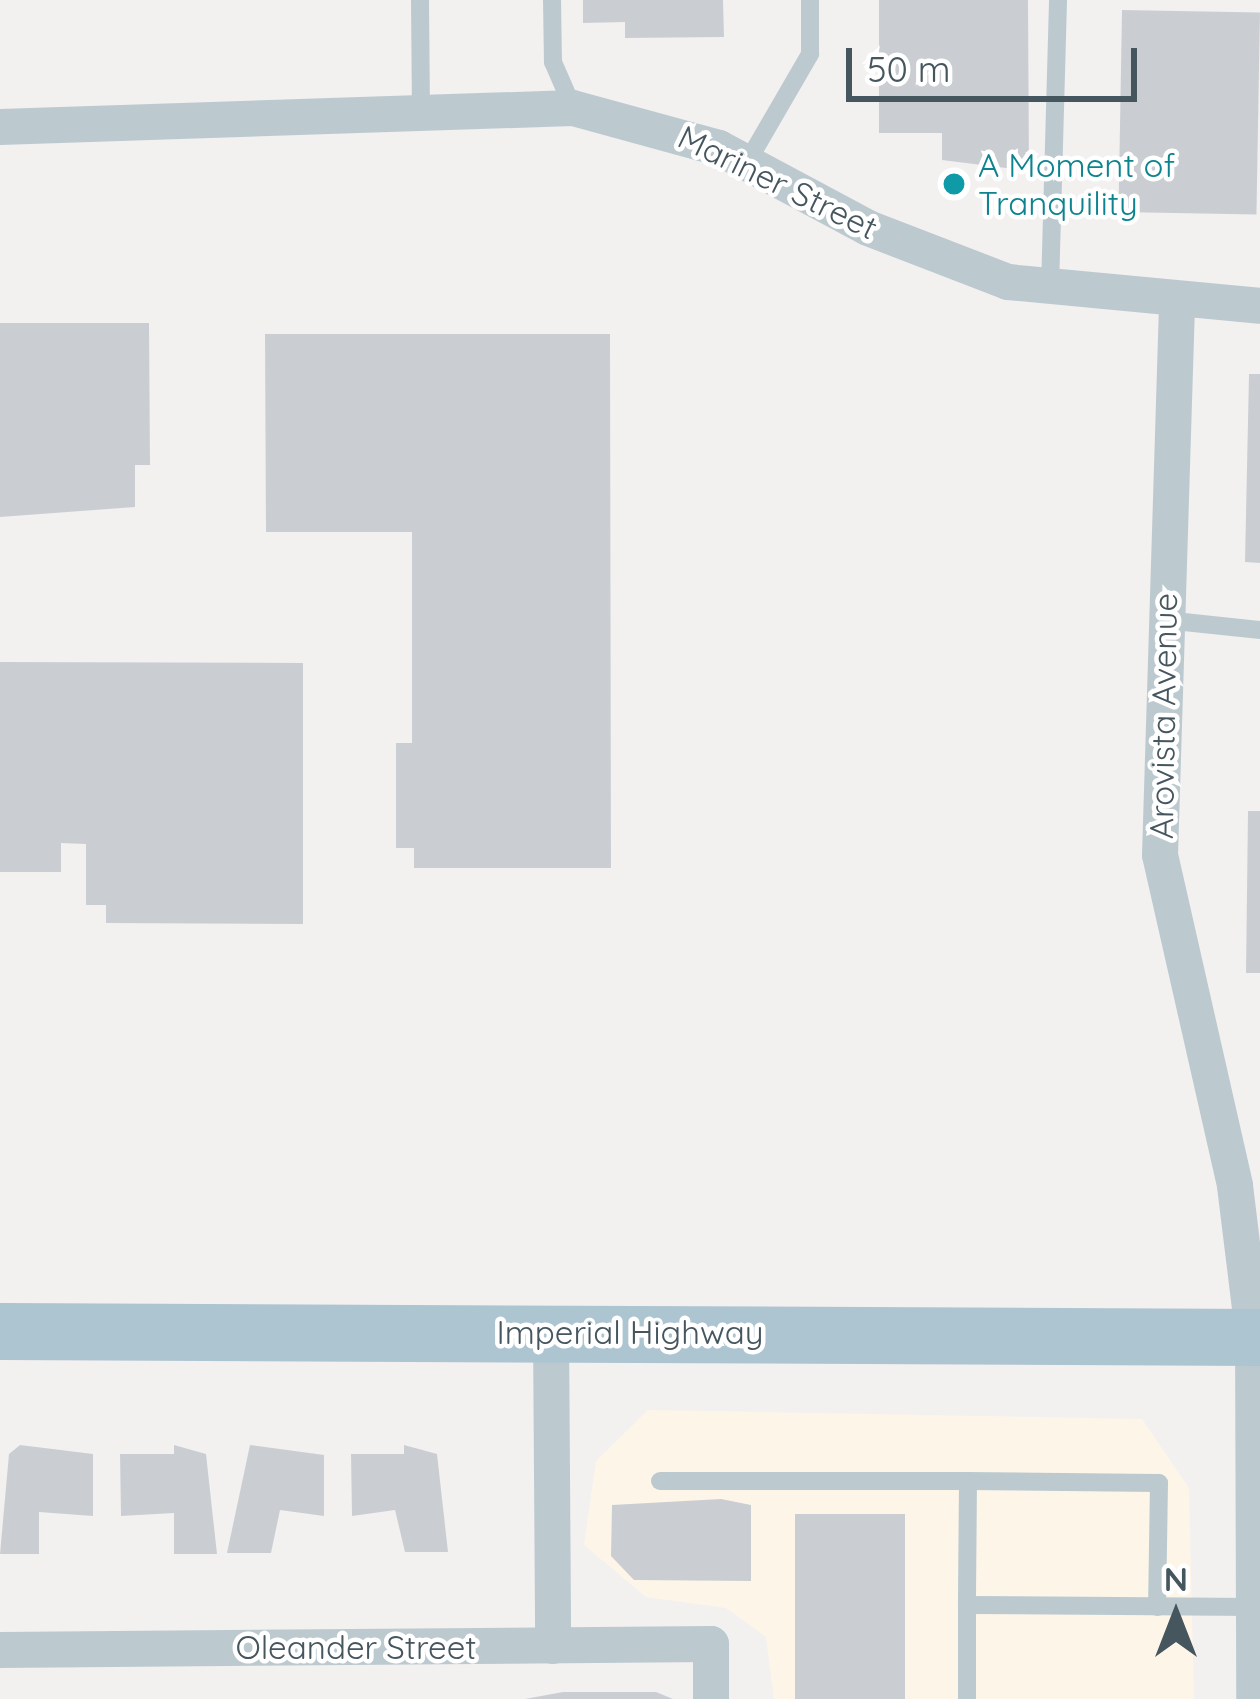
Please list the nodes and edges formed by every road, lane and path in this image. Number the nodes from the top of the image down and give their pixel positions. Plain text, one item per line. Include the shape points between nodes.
1 (420, 0) edge
2 (552, 0) edge
3 (811, 0) edge
4 (1058, 0) edge
5 (573, 108) junction
6 (422, 112) junction
7 (0, 127) edge
8 (748, 161) junction
9 (1050, 288) junction
10 (1178, 305) junction
11 (1260, 306) edge
12 (1165, 620) junction
13 (1260, 630) edge
14 (0, 1331) edge
15 (551, 1331) junction
16 (1258, 1333) edge
17 (660, 1481) dead end
18 (968, 1481) junction
19 (967, 1605) junction
20 (1157, 1607) junction
21 (1254, 1607) junction
22 (553, 1646) junction
23 (0, 1650) edge
24 (1256, 1690) edge
25 (711, 1699) edge
26 (967, 1699) edge

1 - 6 lane
2 - 5 lane via 554,62
3 - 8 lane via 811,54
4 - 9 lane
5 - 6 street, Mariner Street
5 - 8 street, Mariner Street
6 - 7 street, Mariner Street
8 - 9 street, Mariner Street via 868,228
9 - 10 street, Mariner Street
10 - 11 street, Mariner Street
10 - 12 street, Arovista Avenue
12 - 13 lane
12 - 16 street, Arovista Avenue via 1160,855 1235,1186
14 - 15 main road, Imperial Highway
15 - 16 main road, Imperial Highway
15 - 22 street
16 - 21 street, Arovista Avenue
17 - 18 lane
18 - 19 lane
18 - 20 lane via 1159,1483
19 - 20 lane
19 - 26 lane
20 - 21 lane
21 - 24 street, Arovista Avenue
22 - 23 street, Oleander Street
22 - 25 street, Oleander Street via 711,1644

